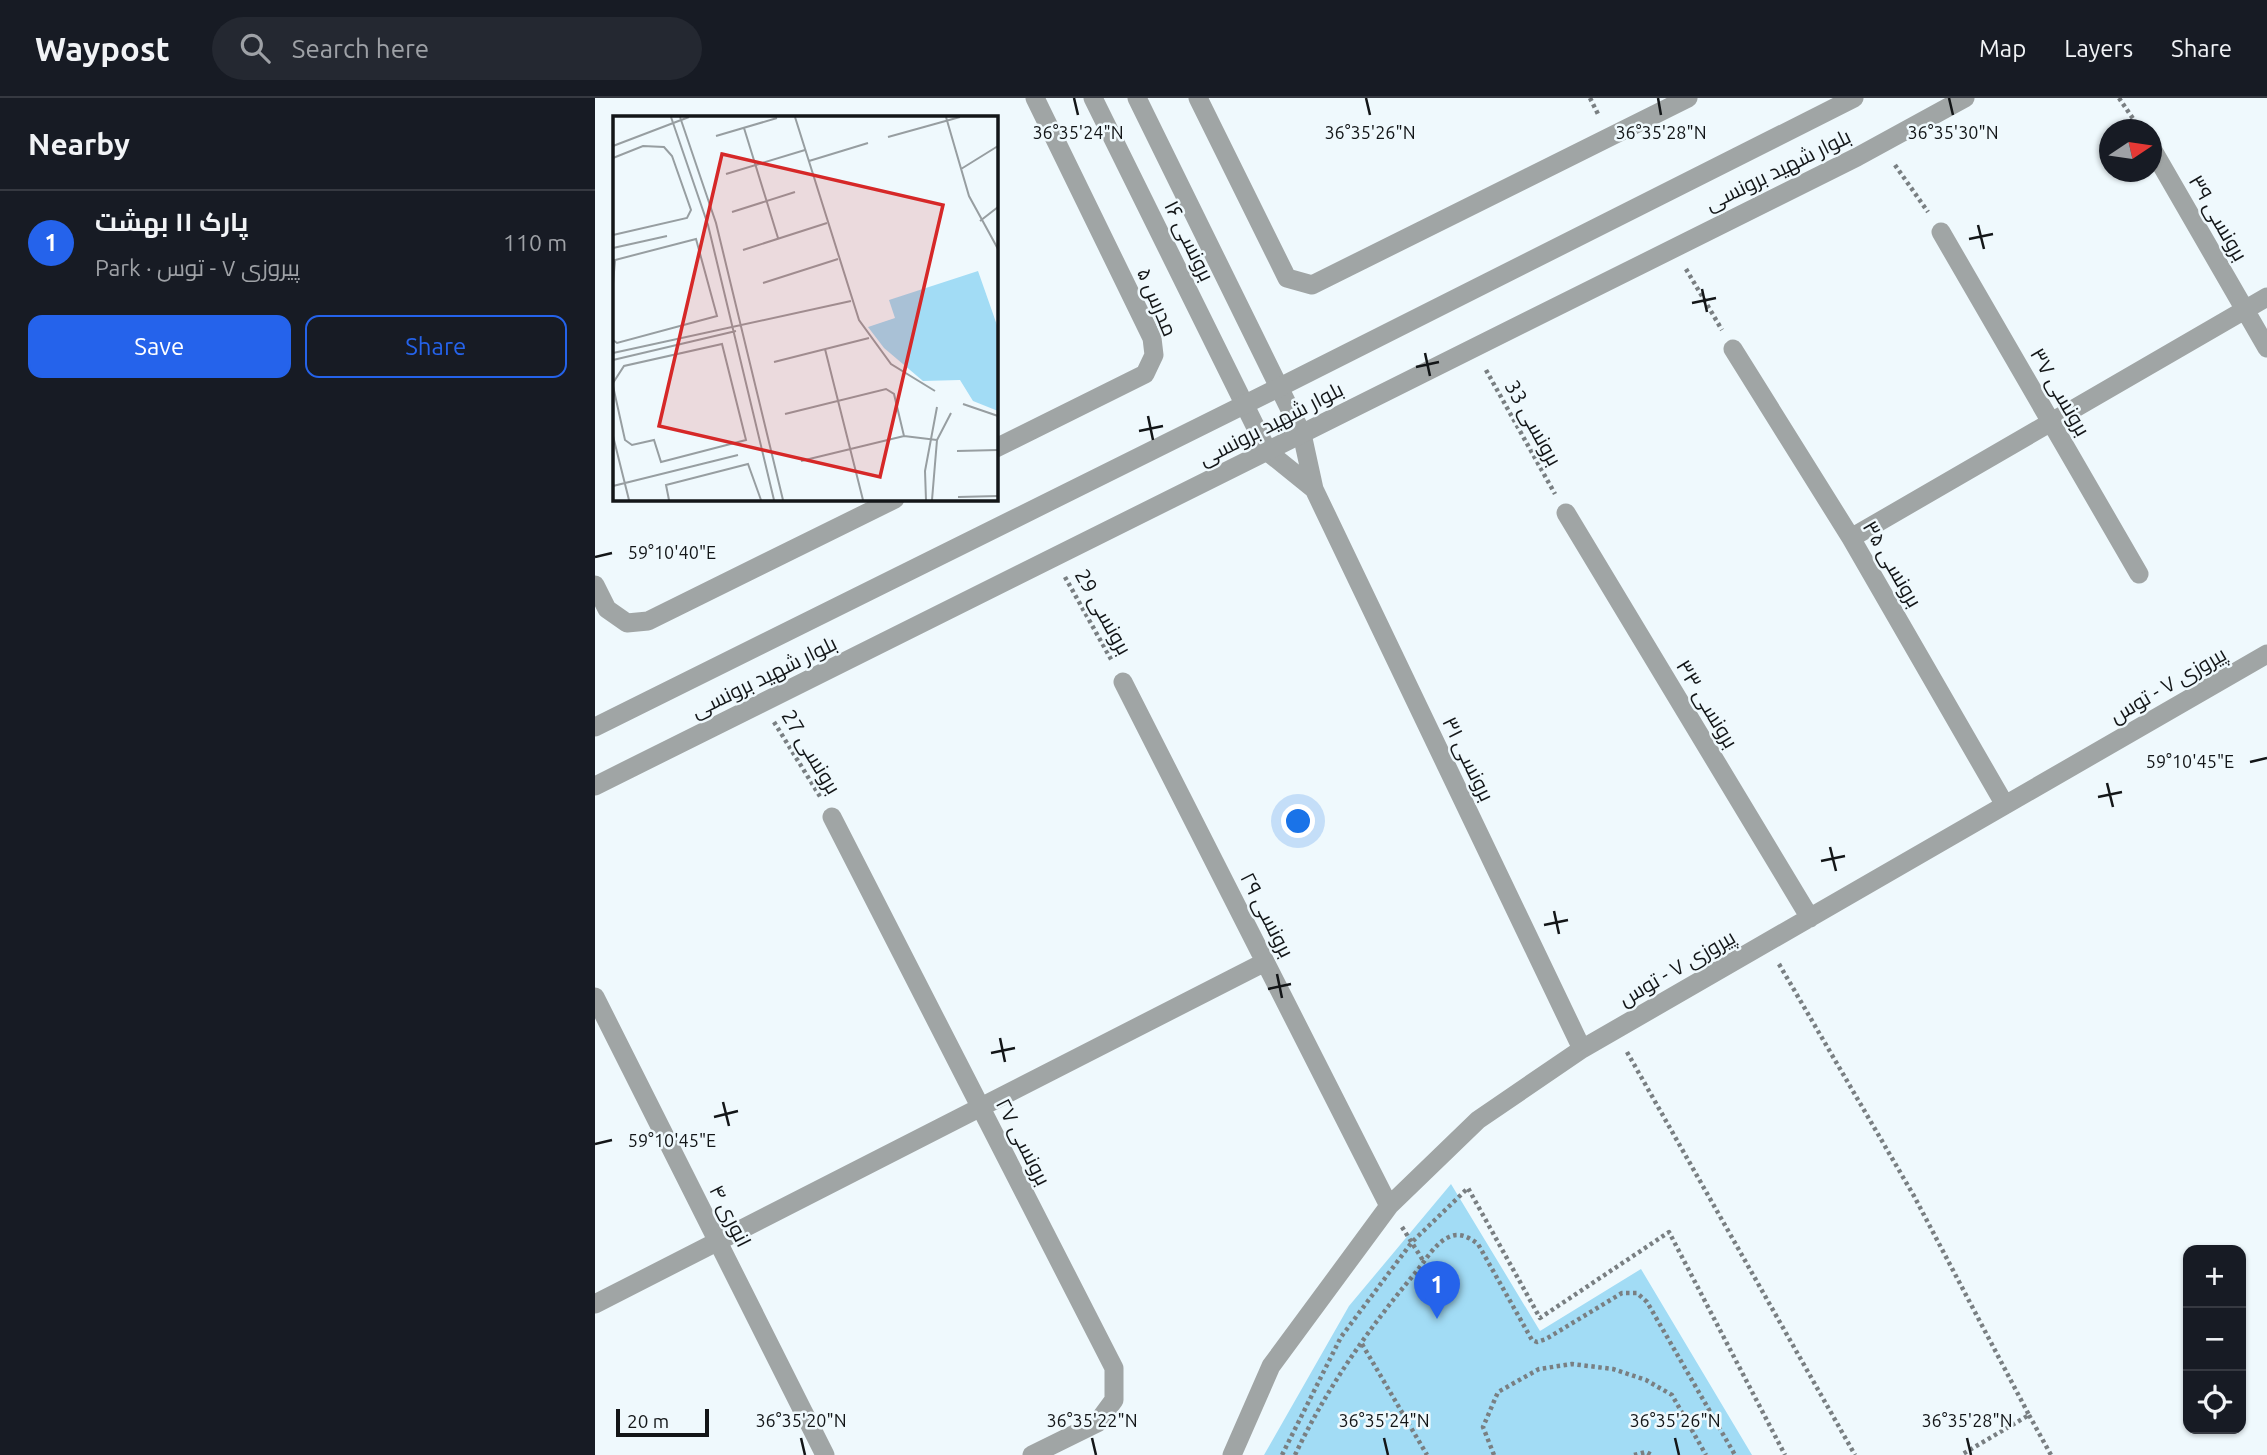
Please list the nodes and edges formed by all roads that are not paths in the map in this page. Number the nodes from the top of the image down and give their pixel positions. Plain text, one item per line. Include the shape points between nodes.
1 (1035, 98) edge
2 (1093, 98) edge
3 (1137, 98) edge
4 (1198, 98) edge
5 (1689, 98) edge
6 (1854, 98) edge
7 (1965, 98) edge
8 (2162, 166) edge
9 (1941, 232) road end
10 (2267, 297) edge
11 (2245, 310) junction
12 (2267, 348) edge
13 (1733, 349) road end
14 (1278, 388) junction
15 (1243, 405) junction
16 (2051, 422) junction
17 (1302, 434) junction
18 (997, 448) edge
19 (1268, 452) junction
20 (1314, 489) junction
21 (893, 500) edge
22 (1566, 513) road end
23 (1851, 538) junction
24 (2139, 575) dead end
25 (595, 585) edge
26 (2267, 654) edge
27 (1123, 682) road end
28 (595, 727) edge
29 (595, 786) edge
30 (2005, 805) junction
31 (832, 817) road end
32 (1809, 918) junction
33 (1265, 962) junction
34 (595, 997) edge
35 (1582, 1049) junction
36 (979, 1107) junction
37 (1389, 1206) junction
38 (717, 1241) junction
39 (595, 1304) edge
40 (825, 1455) edge
41 (1033, 1455) edge
42 (1232, 1455) edge

1 - 18 street, مدرس ۵ via 1152,338 1154,355 1145,374
2 - 15 street, برونسی ۱۶
3 - 14 street, برونسی ۱۶
4 - 5 street via 1287,278 1312,285
6 - 14 street, بلوار شهید برونسی
7 - 17 street, بلوار شهید برونسی
8 - 11 street, برونسی ۳۹
9 - 16 street, برونسی ۳۷
10 - 11 street
11 - 12 street, برونسی ۳۹
11 - 16 street
13 - 23 street, برونسی ۳۵
14 - 15 street, بلوار شهید برونسی
14 - 17 street, برونسی ۱۶
15 - 19 street, برونسی ۱۶
15 - 28 street, بلوار شهید برونسی
16 - 23 street
16 - 24 street, برونسی ۳۷
17 - 19 street, بلوار شهید برونسی
17 - 20 street, برونسی ۳۱
19 - 20 street, برونسی ۳۱
19 - 29 street, بلوار شهید برونسی
20 - 35 street, برونسی ۳۱
21 - 25 street via 648,621 627,624 607,609
22 - 32 street, برونسی ۳۳
23 - 30 street, برونسی ۳۵
26 - 30 street, پیروزی ۷ - توس
27 - 33 street, برونسی ۲۹
30 - 32 street, پیروزی ۷ - توس
31 - 36 street, برونسی ۲۷
32 - 35 street, پیروزی ۷ - توس
33 - 36 street
33 - 37 street, برونسی ۲۹
34 - 38 street, انوری ۴
35 - 37 street, پیروزی ۷ - توس via 1478,1121
36 - 38 street
36 - 41 street, برونسی ۲۷ via 1114,1368 1114,1400 1097,1423
37 - 42 street, پیروزی ۷ - توس via 1271,1367
38 - 39 street
38 - 40 street, انوری ۴

